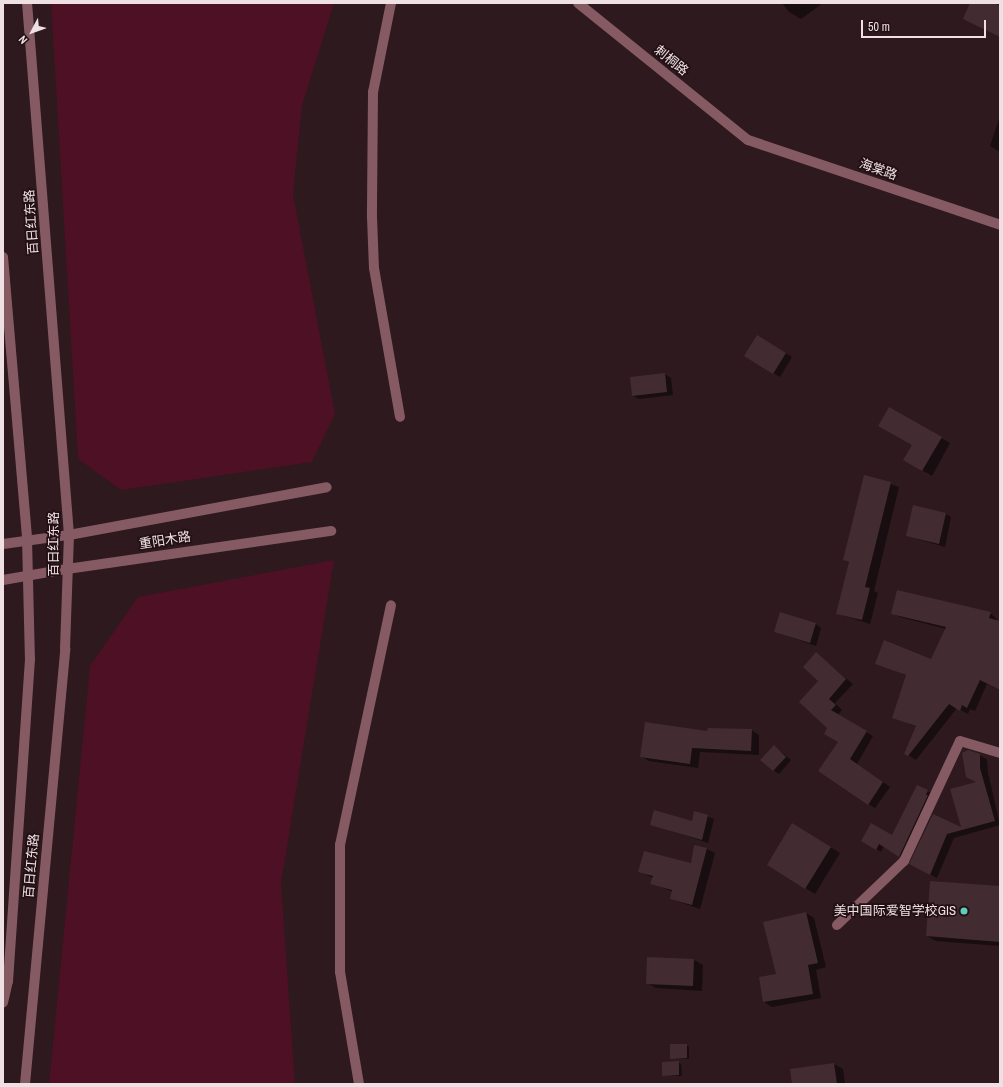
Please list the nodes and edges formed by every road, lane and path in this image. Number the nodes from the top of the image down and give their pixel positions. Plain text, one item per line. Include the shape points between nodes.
1 (27, 3) edge
2 (391, 3) edge
3 (578, 3) edge
4 (748, 140) joint
5 (1000, 225) edge
6 (3, 257) edge
7 (400, 417) dead end
8 (327, 487) dead end
9 (332, 531) dead end
10 (68, 535) junction
11 (27, 539) junction
12 (3, 544) edge
13 (67, 569) junction
14 (28, 576) junction
15 (3, 580) edge
16 (391, 605) dead end
17 (1000, 753) edge
18 (837, 925) dead end
19 (3, 1002) edge
20 (25, 1084) edge
21 (359, 1084) edge

1 - 10 street, 百日红东路
2 - 7 street via 373,92 372,217 374,268
3 - 4 street, 刺桐路
4 - 5 street, 海棠路
6 - 11 street, 百日红东路
8 - 10 street, 重阳木路
9 - 13 street, 重阳木路
10 - 11 street, 重阳木路
10 - 13 street, 百日红东路
11 - 12 street, 重阳木路
11 - 14 street, 百日红东路
13 - 14 street, 重阳木路
13 - 20 street, 百日红东路 via 64,649
14 - 15 street, 重阳木路
14 - 19 street, 百日红东路 via 30,659 8,981
16 - 21 street via 340,845 340,972
17 - 18 street via 960,741 904,861

